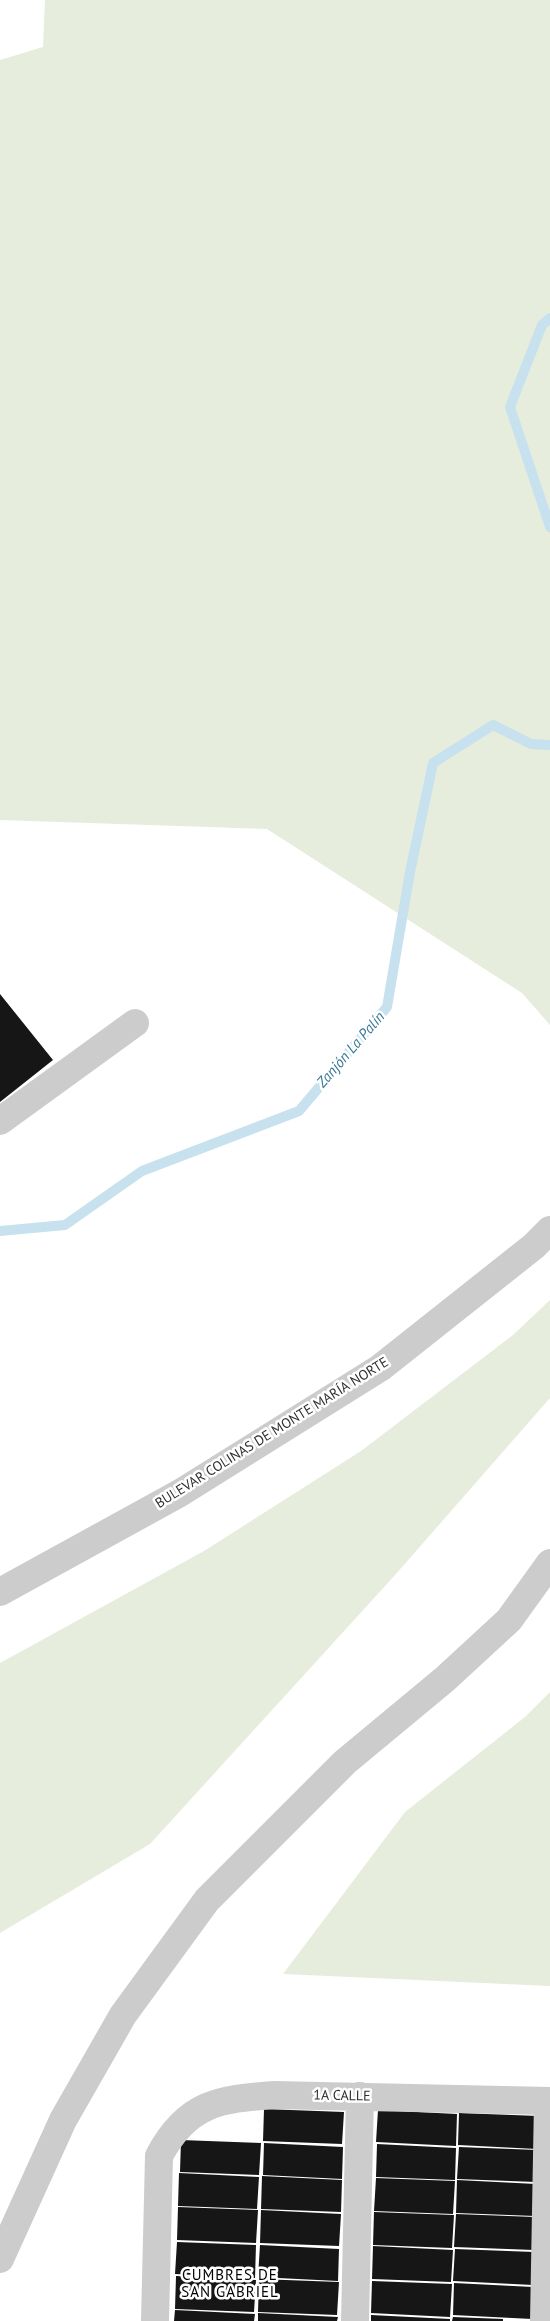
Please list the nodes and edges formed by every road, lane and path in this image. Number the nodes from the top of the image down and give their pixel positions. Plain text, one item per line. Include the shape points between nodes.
1 (135, 1023) dead end
2 (0, 1121) edge
3 (550, 1230) edge
4 (550, 1563) edge
5 (0, 1592) edge
6 (360, 2096) junction
7 (549, 2101) edge
8 (0, 2258) edge
9 (155, 2321) edge
10 (355, 2321) edge
11 (544, 2321) edge

1 - 2 street
3 - 5 street, BULEVAR COLINAS DE MONTE MARÍA NORTE via 380,1368 180,1493
4 - 8 street via 509,1620 445,1679 345,1762 207,1900 123,2015 72,2104
6 - 7 street, 1A CALLE
6 - 9 street, 1A CALLE via 232,2098 206,2107 171,2134 159,2156
6 - 10 street
7 - 11 street

